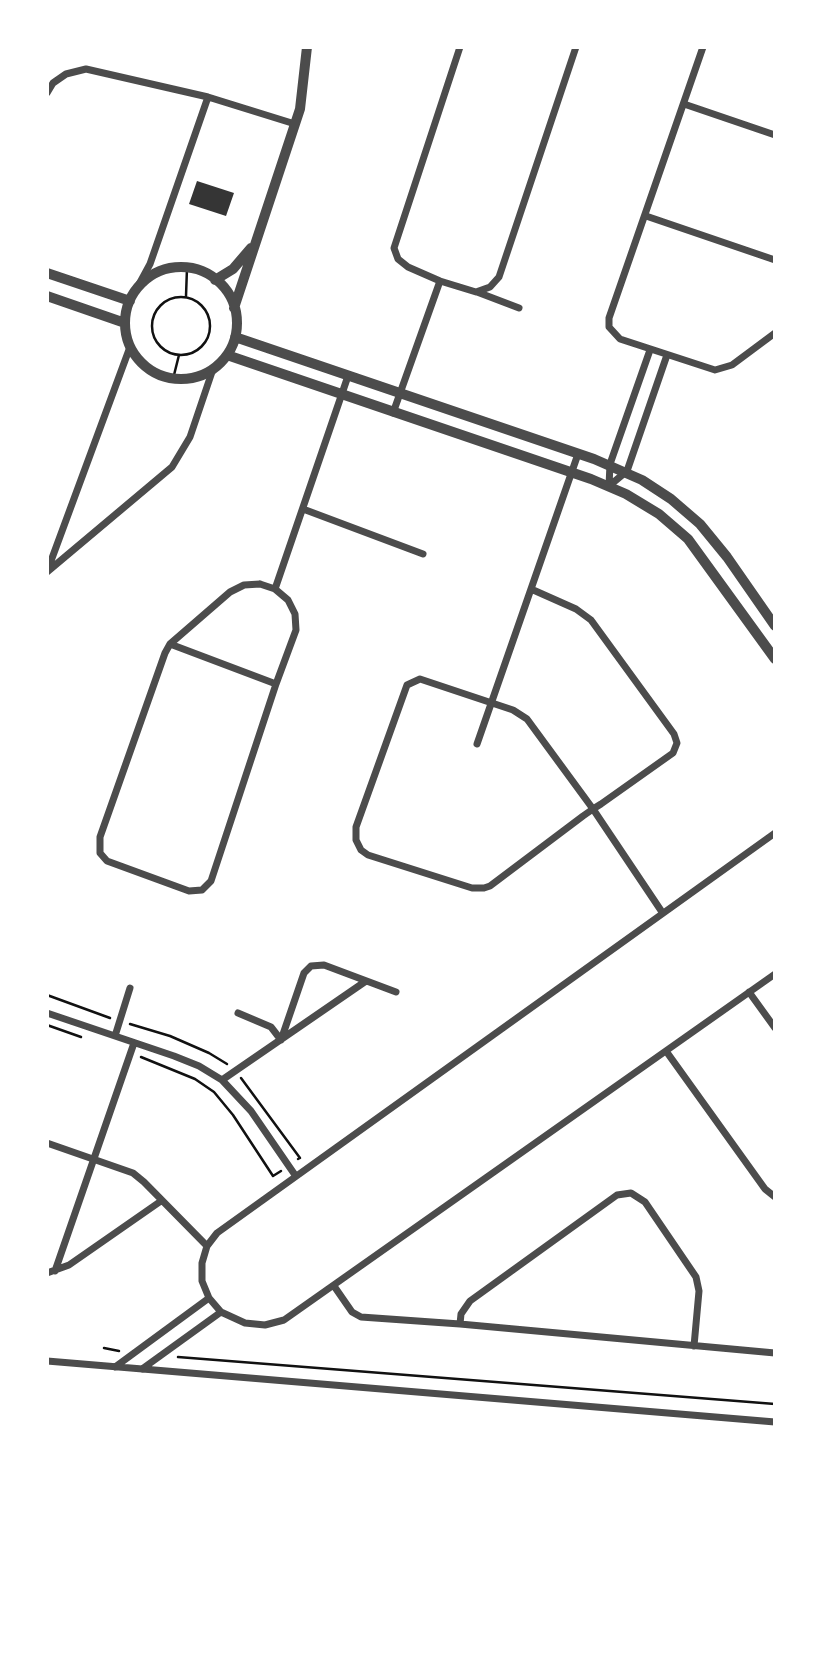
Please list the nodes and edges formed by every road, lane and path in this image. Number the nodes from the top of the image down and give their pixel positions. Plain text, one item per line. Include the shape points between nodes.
1 (307, 47) edge
2 (460, 47) edge
3 (576, 47) edge
4 (703, 47) edge
5 (47, 93) edge
6 (208, 97) junction
7 (684, 104) junction
8 (295, 124) junction
9 (775, 135) edge
10 (646, 216) junction
11 (256, 242) junction
12 (775, 260) edge
13 (187, 268) junction
14 (47, 273) edge
15 (215, 280) junction
16 (440, 281) junction
17 (137, 288) junction
18 (476, 292) junction
19 (47, 296) edge
20 (186, 297) junction
21 (130, 301) junction
22 (234, 308) junction
23 (519, 308) dead end
24 (125, 323) junction
25 (775, 333) edge
26 (235, 337) junction
27 (130, 347) junction
28 (650, 350) junction
29 (179, 355) junction
30 (227, 355) junction
31 (667, 355) junction
32 (213, 369) junction
33 (348, 376) junction
34 (173, 379) junction
35 (342, 394) junction
36 (400, 394) junction
37 (393, 413) junction
38 (578, 454) junction
39 (610, 464) junction
40 (627, 471) junction
41 (572, 474) junction
42 (609, 485) junction
43 (303, 509) junction
44 (424, 554) dead end
45 (47, 571) edge
46 (275, 589) junction
47 (531, 589) junction
48 (775, 626) edge
49 (170, 644) junction
50 (775, 659) edge
51 (276, 684) junction
52 (491, 702) junction
53 (477, 744) dead end
54 (593, 809) junction
55 (775, 833) edge
56 (662, 912) junction
57 (775, 974) edge
58 (366, 981) junction
59 (130, 988) dead end
60 (396, 992) dead end
61 (749, 992) junction
62 (47, 995) edge
63 (47, 1013) edge
64 (238, 1013) dead end
65 (120, 1021) junction
66 (47, 1025) edge
67 (775, 1028) edge
68 (115, 1036) junction
69 (83, 1037) dead end
70 (281, 1040) junction
71 (134, 1043) junction
72 (666, 1051) junction
73 (131, 1053) junction
74 (235, 1072) junction
75 (222, 1080) junction
76 (47, 1143) edge
77 (95, 1160) junction
78 (289, 1167) junction
79 (295, 1175) junction
80 (775, 1197) edge
81 (160, 1201) junction
82 (207, 1246) junction
83 (51, 1272) edge
84 (334, 1286) junction
85 (209, 1298) junction
86 (221, 1312) junction
87 (460, 1324) junction
88 (694, 1346) junction
89 (104, 1349) dead end
90 (136, 1353) junction
91 (775, 1353) edge
92 (163, 1354) junction
93 (47, 1361) edge
94 (115, 1367) junction
95 (142, 1369) junction
96 (775, 1404) edge
97 (775, 1422) edge

1 - 8 street
2 - 16 street via 395,242 402,264
3 - 18 street via 499,277
4 - 7 street
5 - 6 street via 66,74 86,69
6 - 8 street
6 - 17 street via 150,264
7 - 9 street
7 - 10 street
8 - 11 street
10 - 12 street
10 - 28 street via 609,322 615,336
11 - 15 street via 233,269
11 - 22 street
13 - 15 street
13 - 17 street via 156,273
13 - 20 path
14 - 21 street
15 - 22 street
16 - 18 street
16 - 36 street
17 - 21 street
18 - 23 street
19 - 24 street
20 - 29 path via 205,310 210,327 198,349
20 - 29 path via 166,301 153,320 158,343
21 - 24 street
22 - 26 street
24 - 27 street
25 - 31 street via 720,370
26 - 30 street
26 - 33 street
27 - 34 street via 150,370
27 - 45 street
28 - 31 street
28 - 39 street
29 - 34 path
30 - 32 street
30 - 35 street
31 - 40 street
32 - 34 street via 198,377
32 - 45 street via 190,437 172,467
33 - 35 street
33 - 36 street
35 - 37 street
35 - 43 street
36 - 37 street
36 - 38 street
37 - 41 street
38 - 39 street
38 - 41 street
39 - 40 street
39 - 42 street
40 - 42 street
40 - 48 street via 700,524
41 - 42 street
41 - 47 street
42 - 50 street via 659,514 688,539
43 - 44 street
43 - 46 street
46 - 49 street via 252,584 236,588
46 - 51 street via 292,607 296,622
47 - 52 street
47 - 54 street via 591,620 676,738 673,753
49 - 51 street
49 - 51 street via 98,842 103,858 112,864 189,891 209,884
52 - 53 street
52 - 54 street via 513,710 532,725
52 - 54 street via 420,679 407,685 356,827 356,840 364,853 484,888
54 - 56 street
55 - 56 street
56 - 79 street
57 - 61 street
58 - 60 street
58 - 70 street
58 - 70 street via 324,965 311,966 304,973
59 - 65 street
61 - 67 street
61 - 72 street
62 - 65 path
63 - 68 street
64 - 70 street via 271,1027
65 - 68 street
65 - 74 path via 180,1040
66 - 69 path
68 - 71 street
70 - 74 street
71 - 73 street
71 - 75 street via 199,1066
72 - 80 street
72 - 84 street
73 - 77 street
73 - 78 path via 195,1079 214,1092 273,1176
74 - 75 street
74 - 78 path via 300,1158
75 - 78 street via 251,1111
76 - 77 street
77 - 81 street via 132,1173
77 - 83 street
78 - 79 street
79 - 82 street
81 - 82 street
81 - 83 street via 69,1265
82 - 85 street via 201,1272
84 - 86 street via 275,1323 245,1323
84 - 87 street via 352,1312 361,1317
85 - 86 street
85 - 90 street
86 - 92 street
87 - 88 street
87 - 88 street via 470,1301 626,1192 641,1198 696,1277
88 - 91 street
89 - 90 path
90 - 94 street
92 - 95 street
92 - 96 path
93 - 94 street
94 - 95 street
95 - 97 street

